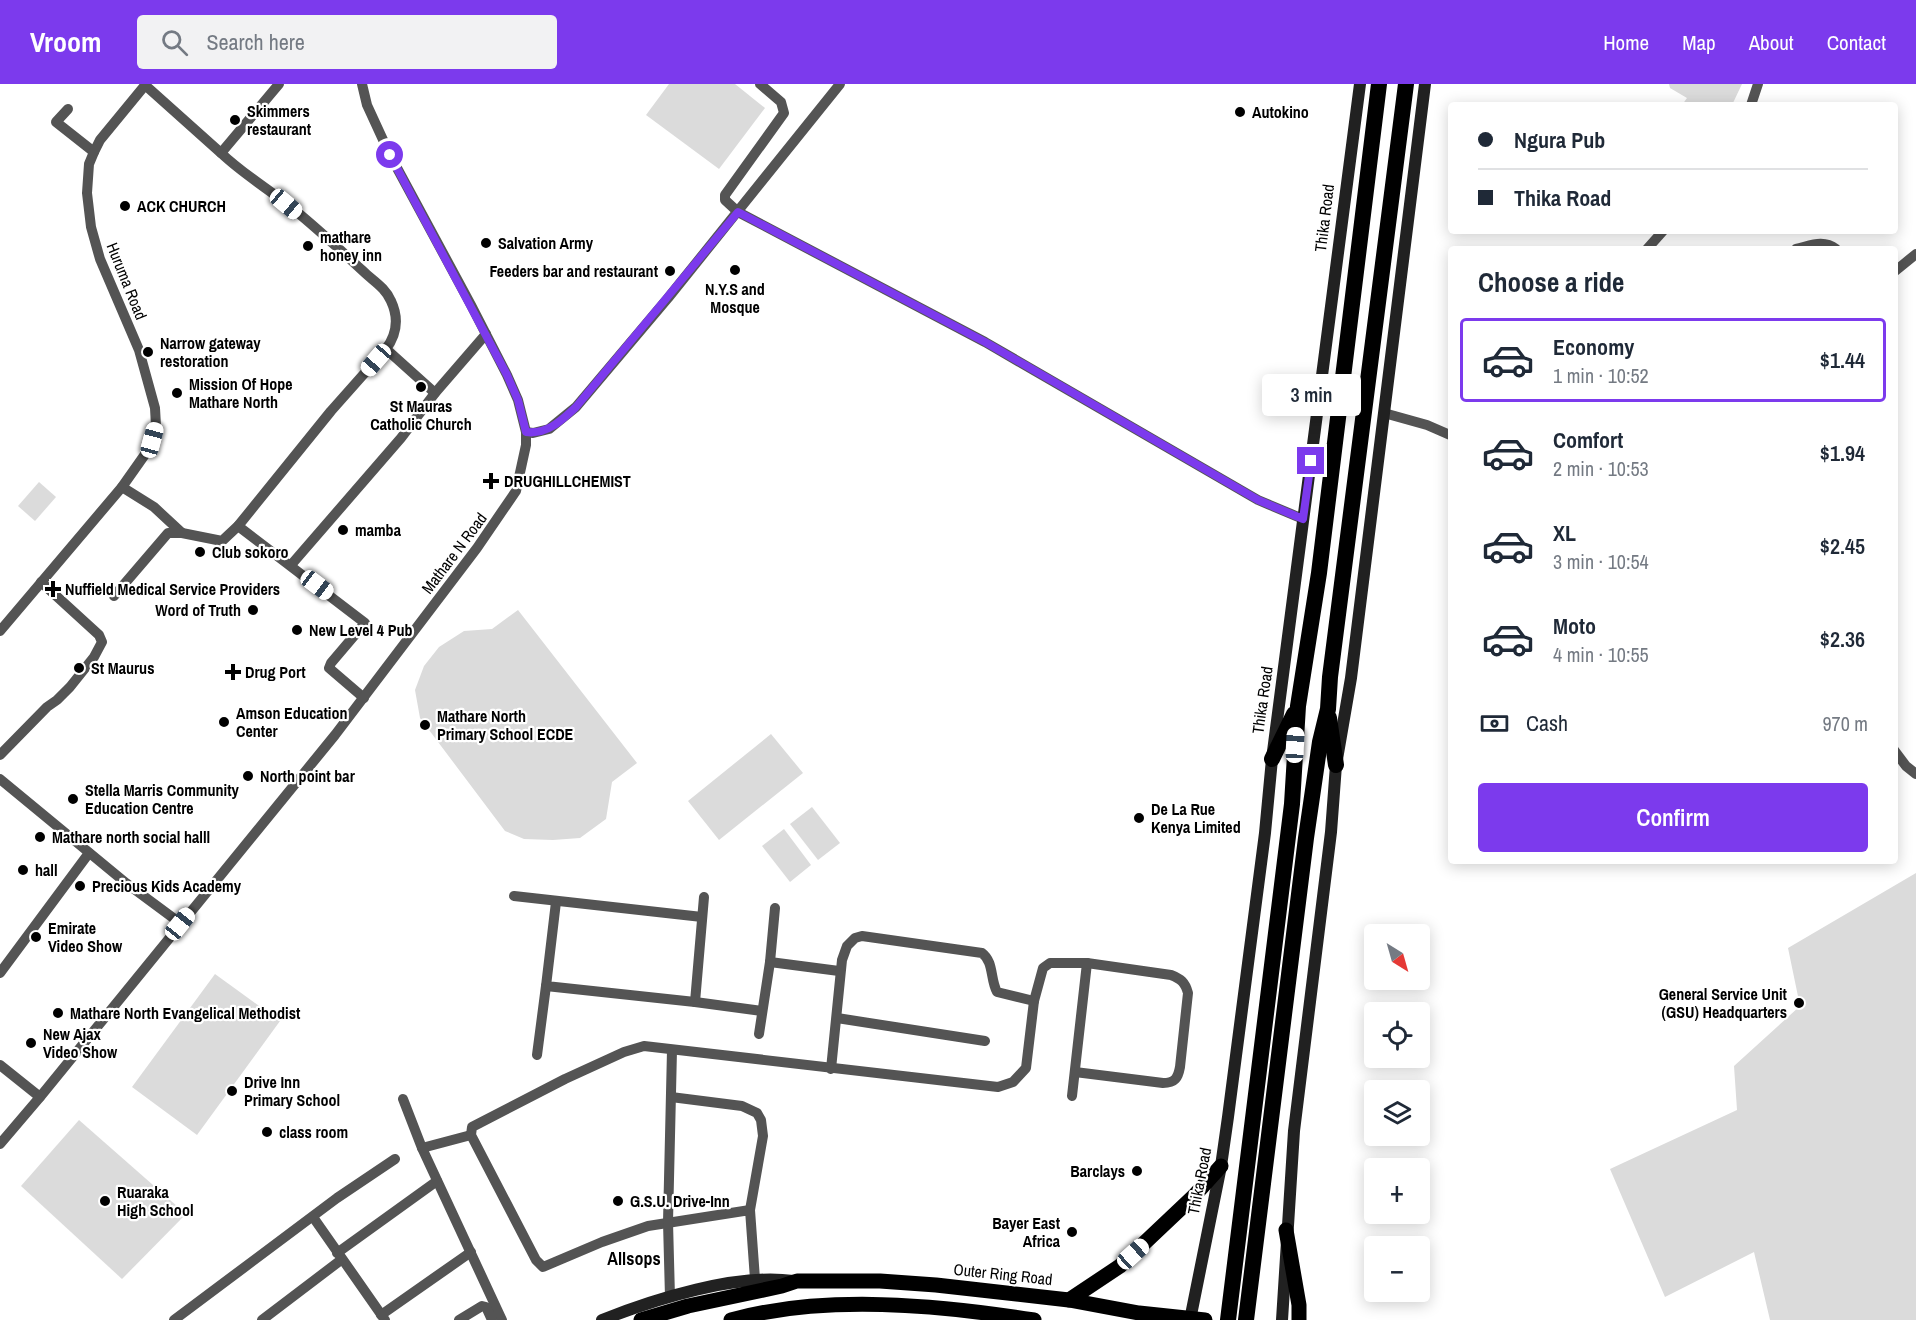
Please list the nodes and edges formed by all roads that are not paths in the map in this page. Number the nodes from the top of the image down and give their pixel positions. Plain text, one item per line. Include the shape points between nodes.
1 (279, 84) edge
2 (362, 84) edge
3 (760, 84) edge
4 (840, 84) edge
5 (1360, 84) edge
6 (1379, 84) edge
7 (1406, 84) edge
8 (1425, 84) edge
9 (1758, 84) edge
10 (146, 85) edge
11 (1752, 102) edge
12 (69, 109) dead end
13 (94, 152) junction
14 (221, 153) junction
15 (738, 212) junction
16 (1660, 234) edge
17 (1650, 246) edge
18 (1808, 246) edge
19 (1831, 246) edge
20 (1916, 254) edge
21 (1898, 269) edge
22 (486, 334) junction
23 (386, 349) junction
24 (435, 393) junction
25 (1383, 413) junction
26 (526, 432) junction
27 (1448, 434) edge
28 (122, 487) junction
29 (1303, 519) junction
30 (238, 526) junction
31 (182, 533) junction
32 (291, 565) junction
33 (41, 582) junction
34 (114, 596) dead end
35 (0, 631) edge
36 (364, 698) junction
37 (1298, 706) junction
38 (1328, 709) junction
39 (0, 755) edge
40 (1898, 755) edge
41 (1272, 759) junction
42 (1336, 765) junction
43 (1916, 774) edge
44 (0, 779) edge
45 (89, 853) junction
46 (514, 896) dead end
47 (704, 897) dead end
48 (556, 902) junction
49 (775, 909) dead end
50 (702, 917) junction
51 (180, 924) junction
52 (770, 962) junction
53 (1087, 963) junction
54 (839, 971) junction
55 (0, 973) edge
56 (546, 986) junction
57 (1034, 1001) junction
58 (694, 1002) junction
59 (762, 1011) junction
60 (837, 1018) junction
61 (759, 1034) dead end
62 (985, 1041) dead end
63 (672, 1050) junction
64 (537, 1054) dead end
65 (0, 1065) edge
66 (831, 1069) junction
67 (1075, 1072) junction
68 (671, 1096) junction
69 (1072, 1096) dead end
70 (40, 1097) junction
71 (403, 1099) dead end
72 (471, 1135) junction
73 (0, 1144) edge
74 (422, 1148) junction
75 (395, 1159) dead end
76 (1221, 1166) junction
77 (437, 1181) junction
78 (750, 1210) junction
79 (313, 1217) junction
80 (668, 1222) junction
81 (1286, 1230) junction
82 (471, 1252) junction
83 (339, 1256) junction
84 (755, 1279) junction
85 (796, 1281) junction
86 (669, 1297) junction
87 (1069, 1300) junction
88 (383, 1317) edge
89 (1011, 1318) edge
90 (1186, 1319) edge
91 (174, 1320) edge
92 (262, 1320) edge
93 (459, 1320) edge
94 (492, 1320) edge
95 (502, 1320) edge
96 (603, 1320) edge
97 (641, 1320) edge
98 (731, 1320) edge
99 (1034, 1320) edge
100 (1205, 1320) edge
101 (1228, 1320) edge
102 (1246, 1320) edge
103 (1282, 1320) edge
104 (1299, 1320) edge

1 - 14 street
2 - 22 street, Mathare N Road via 367,105 390,155
3 - 15 street via 781,102 784,113 725,195 725,200
4 - 15 street
5 - 29 main road, Thika Road
6 - 37 highway via 1319,573
7 - 38 highway
8 - 25 main road
9 - 11 street
10 - 13 street, Huruma Road
10 - 14 street
12 - 13 street via 56,122
13 - 28 street, Huruma Road via 87,193 91,227 100,260 140,350 155,408 152,440
14 - 23 street via 335,244 383,288 397,319
15 - 26 street via 576,407 549,429
15 - 29 street via 985,342 1258,500
16 - 17 street
18 - 19 street via 1821,243
20 - 21 street
22 - 24 street
22 - 26 street, Mathare N Road via 511,383
23 - 24 street
23 - 30 street via 330,411
24 - 32 street
25 - 27 street
25 - 42 main road via 1351,678
26 - 36 street, Mathare N Road via 513,498
28 - 31 street via 154,507
28 - 33 street, Huruma Road
29 - 41 main road, Thika Road
30 - 31 street via 222,541
30 - 32 street
31 - 34 street via 171,532 164,537
32 - 36 street via 365,623 329,668
33 - 35 street, Huruma Road
33 - 39 street via 102,642 70,687
36 - 51 street, Mathare N Road
37 - 41 highway
37 - 101 highway via 1292,804
38 - 42 highway
38 - 102 highway via 1306,838
40 - 43 street
41 - 76 main road, Thika Road
42 - 81 main road
44 - 45 street
45 - 51 street
45 - 55 street
46 - 48 street
47 - 50 street
48 - 50 street
48 - 56 street
49 - 52 street
50 - 58 street
51 - 70 street, Mathare N Road
52 - 54 street
52 - 59 street
53 - 57 street via 1046,964
53 - 67 street
53 - 67 street via 1181,979 1188,993 1180,1067 1171,1083
54 - 57 street via 847,946 862,936 975,951 988,960 997,992
54 - 60 street
56 - 58 street
56 - 64 street
57 - 66 street via 1026,1068 1007,1085
58 - 59 street
59 - 61 street
60 - 62 street
60 - 66 street
63 - 66 street
63 - 68 street
63 - 72 street via 644,1046 624,1052 477,1122
65 - 70 street
67 - 69 street
68 - 78 street via 757,1113 763,1136
68 - 80 street
70 - 73 street, Mathare N Road
71 - 74 street
72 - 74 street
72 - 80 street via 543,1267 628,1232
74 - 77 street
75 - 79 street
76 - 87 main road via 1120,1266
76 - 90 main road, Thika Road
77 - 82 street
77 - 83 street
78 - 80 street
78 - 84 street
79 - 83 street
79 - 91 street
80 - 86 street
81 - 103 main road
81 - 104 main road
82 - 88 street
82 - 95 street
83 - 88 street
83 - 92 street
84 - 85 main road, Outer Ring Road
84 - 86 main road, Outer Ring Road
85 - 87 main road, Outer Ring Road via 880,1281
85 - 97 main road, Outer Ring Road
86 - 96 main road, Outer Ring Road
87 - 90 main road, Outer Ring Road
89 - 98 main road via 894,1306 831,1306
89 - 99 main road
90 - 100 main road, Outer Ring Road
93 - 94 street via 483,1306

